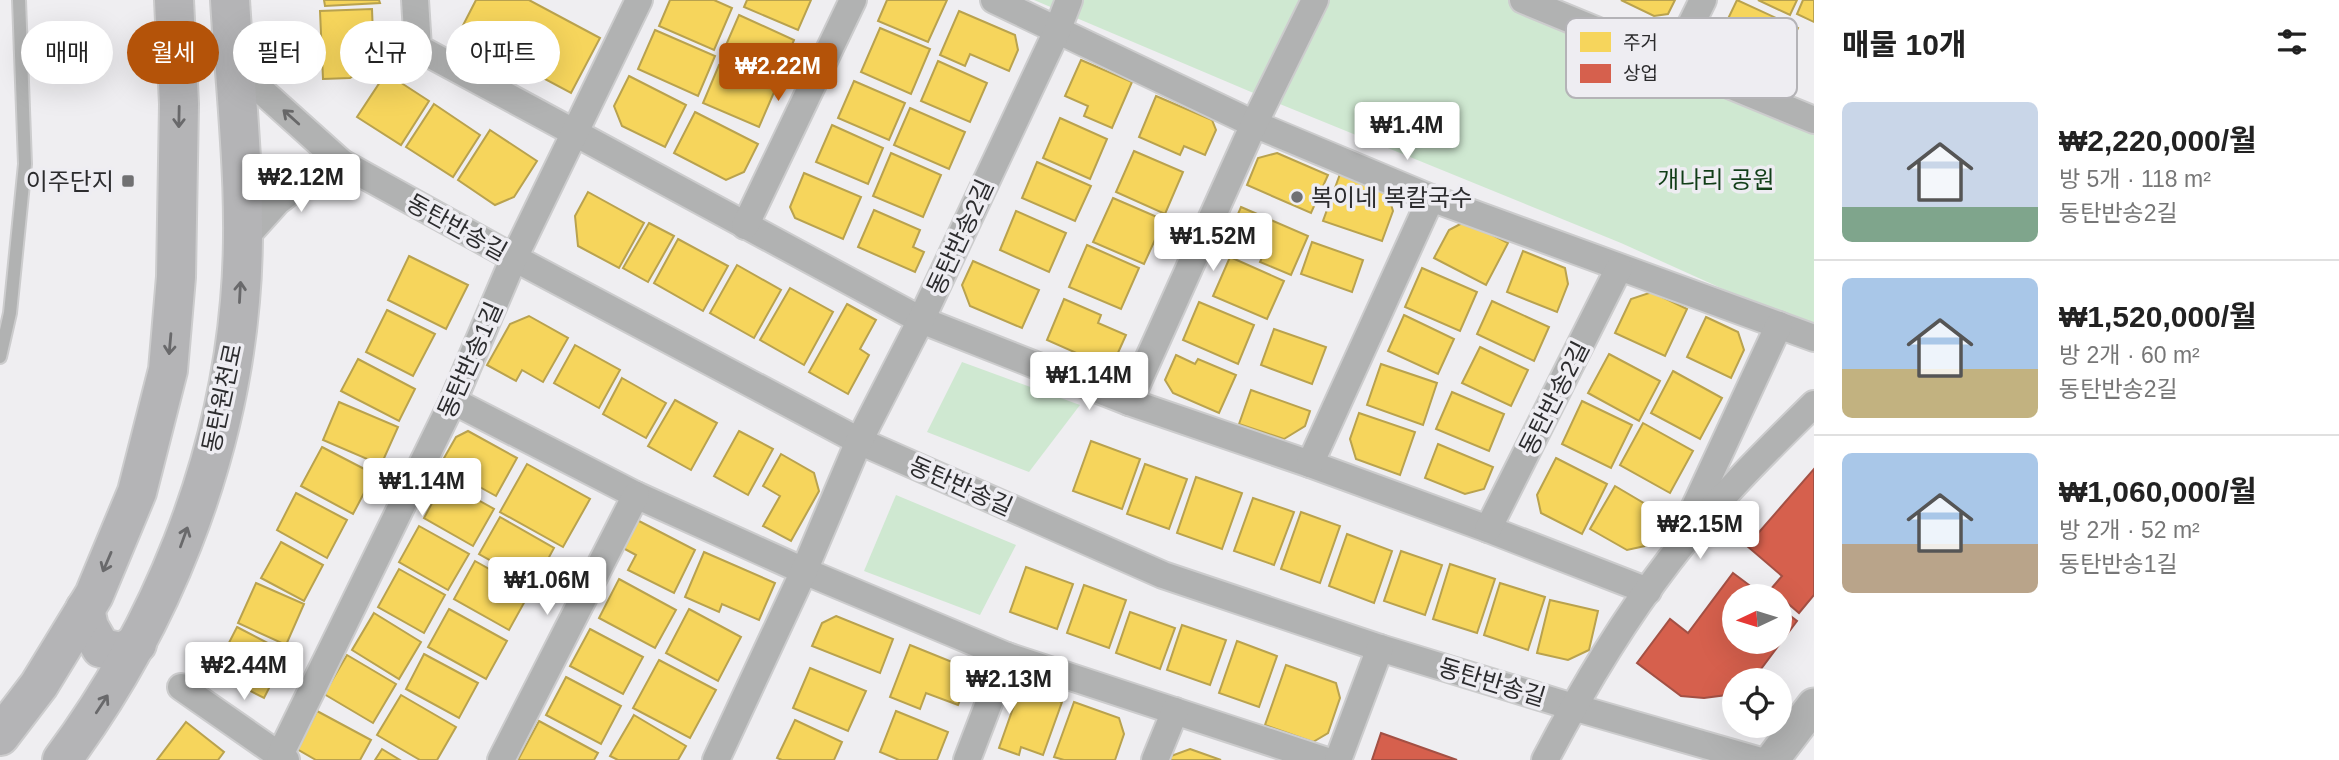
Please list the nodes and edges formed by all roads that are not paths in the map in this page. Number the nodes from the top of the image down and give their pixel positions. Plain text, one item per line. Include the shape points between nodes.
1 (19, 0) edge
2 (174, 0) edge
3 (230, 0) edge
4 (415, 0) edge
5 (853, 0) edge
6 (994, 0) edge
7 (1069, 0) edge
8 (1315, 0) edge
9 (1523, 0) edge
10 (1703, 0) edge
11 (635, 1) edge
12 (1567, 18) edge
13 (1694, 18) edge
14 (1057, 31) junction
15 (233, 50) edge
16 (235, 84) edge
17 (254, 84) edge
18 (1761, 98) edge
19 (1814, 120) edge
20 (1254, 124) junction
21 (574, 134) junction
22 (342, 163) junction
23 (1432, 198) junction
24 (745, 226) junction
25 (242, 241) junction
26 (514, 258) junction
27 (1619, 268) junction
28 (921, 320) junction
29 (1779, 325) junction
30 (1814, 338) edge
31 (0, 357) edge
32 (453, 401) junction
33 (1129, 402) junction
34 (1814, 404) edge
35 (859, 441) junction
36 (1310, 464) junction
37 (636, 495) junction
38 (1488, 529) junction
39 (1670, 560) junction
40 (804, 571) junction
41 (1648, 591) junction
42 (85, 609) junction
43 (137, 644) junction
44 (1380, 648) junction
45 (1007, 656) junction
46 (181, 687) dead end
47 (1814, 705) edge
48 (1573, 707) junction
49 (1175, 711) junction
50 (0, 736) edge
51 (283, 757) edge
52 (62, 760) edge
53 (501, 760) edge
54 (716, 760) edge
55 (967, 760) edge
56 (1155, 760) edge
57 (1324, 760) edge
58 (1338, 760) edge
59 (1545, 760) edge
60 (1757, 760) edge
61 (1772, 760) edge

1 - 31 lane via 24,164 10,313
2 -> 42 main road via 179,118 176,277 168,370 137,492
3 - 15 main road, 동탄원천로
4 - 21 street via 418,48
5 - 24 street
6 - 14 street
7 - 14 street, 동탄반송2길
8 - 20 street
9 - 12 street
10 - 13 street
11 - 21 street
14 - 20 street
14 - 28 street, 동탄반송2길
16 - 25 main road, 동탄원천로
22 -> 17 street, 동탄반송길
18 - 19 street
20 - 23 street
20 - 33 street
21 - 24 street
21 - 26 street
22 - 25 street via 308,178 277,202
22 - 26 street, 동탄반송길
23 - 27 street
23 - 36 street
24 - 28 street
43 -> 25 main road, 동탄원천로 via 177,556 221,417 233,360
26 - 32 street, 동탄반송1길
26 - 35 street, 동탄반송길
27 - 29 street
27 - 38 street, 동탄반송2길
28 - 33 street
28 - 35 street, 동탄반송2길
29 - 30 street
29 - 39 street
32 - 37 street
32 - 51 street, 동탄반송1길
33 - 36 street
34 - 39 street via 1742,474
35 - 40 street
35 - 44 street, 동탄반송길 via 1163,575
36 - 38 street
37 - 40 street
37 - 53 street
38 - 41 street
39 - 41 street
40 - 45 street
40 - 54 street
41 - 48 street
42 - 43 main road via 100,648 121,652
42 - 50 main road via 39,685
52 -> 43 main road, 동탄원천로 via 111,691
44 - 48 street, 동탄반송길
44 - 58 street
45 - 49 street
45 - 55 street
46 - 51 street
47 - 61 street
48 - 59 street
48 - 60 street, 동탄반송길
49 - 56 street
49 - 57 street

